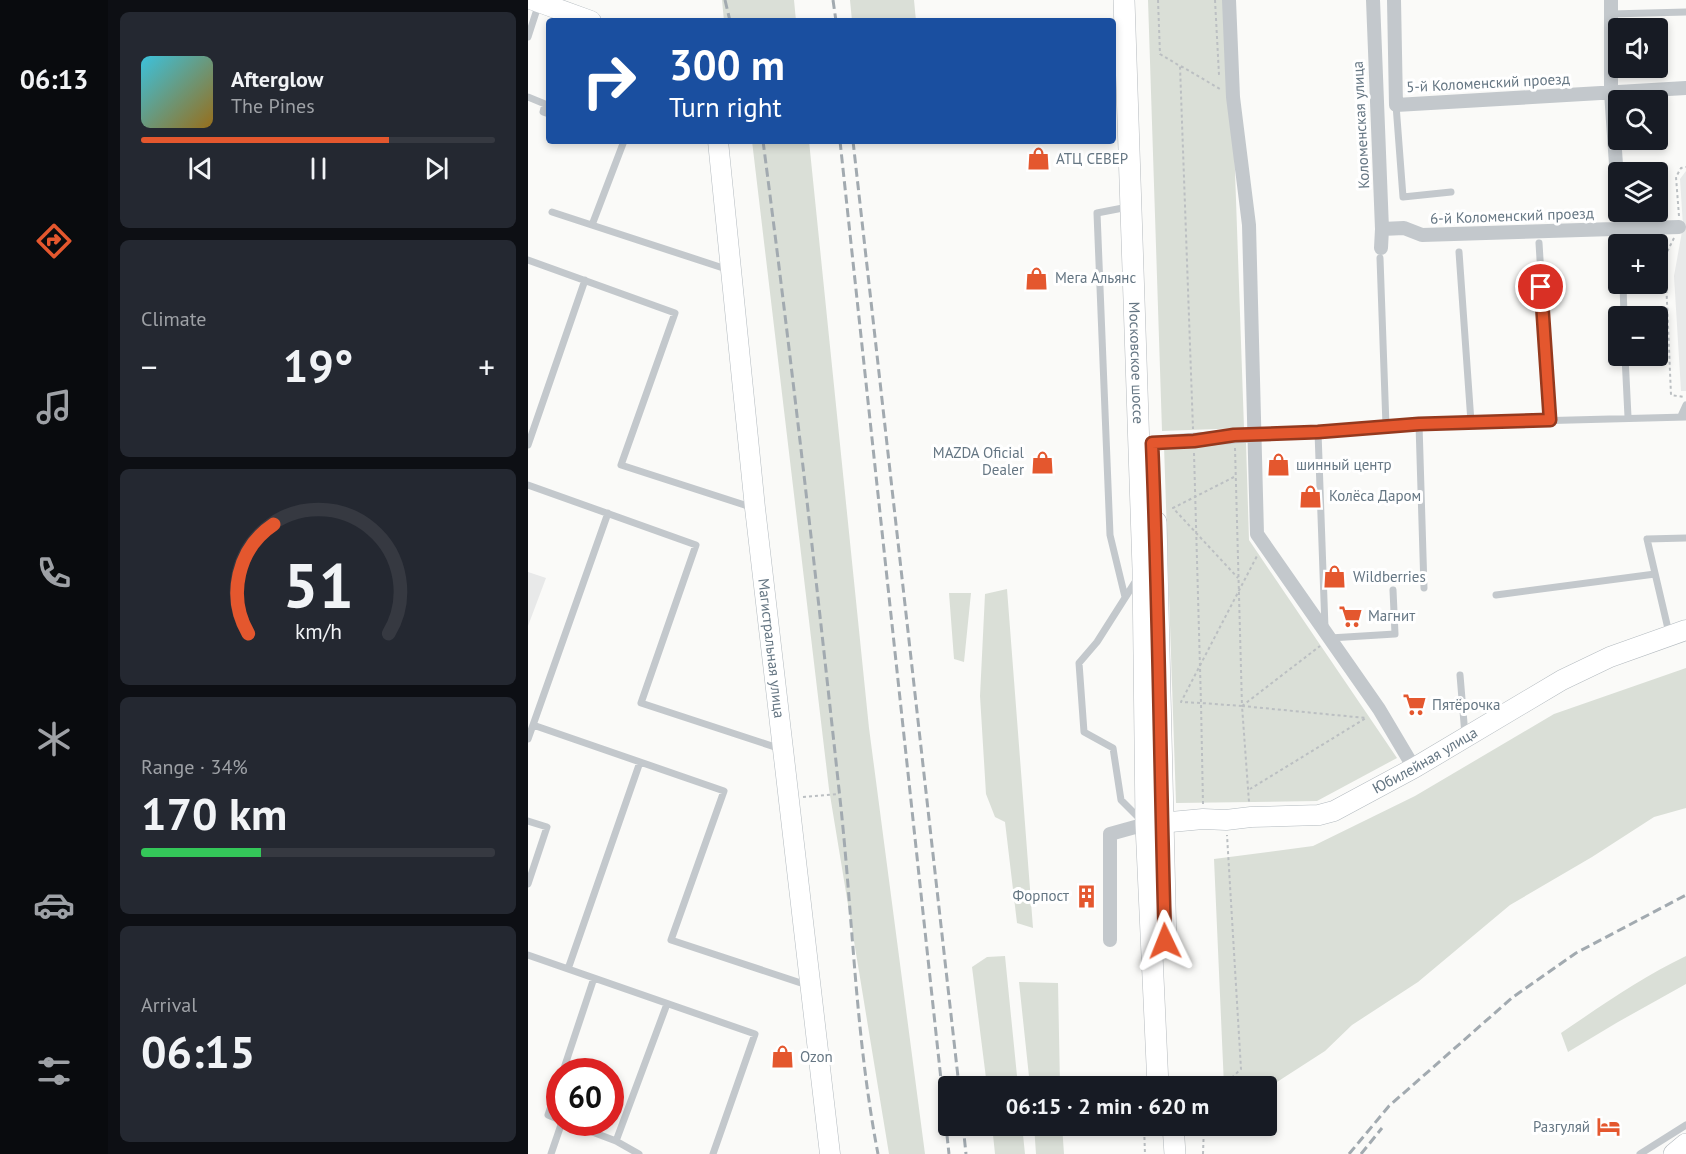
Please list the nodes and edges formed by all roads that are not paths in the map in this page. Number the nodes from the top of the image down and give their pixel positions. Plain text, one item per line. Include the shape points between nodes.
1 (1124, 0) edge
2 (1138, 0) edge
3 (1229, 0) edge
4 (1373, 0) edge
5 (1394, 0) edge
6 (536, 1) edge
7 (1611, 7) edge
8 (1686, 12) edge
9 (583, 18) edge
10 (528, 37) edge
11 (1686, 88) edge
12 (1648, 90) edge
13 (1608, 92) edge
14 (528, 98) edge
15 (1396, 105) junction
16 (546, 113) edge
17 (623, 144) edge
18 (718, 144) edge
19 (1451, 192) dead end
20 (1131, 207) junction
21 (552, 212) dead end
22 (592, 225) junction
23 (1679, 227) road end
24 (1382, 229) junction
25 (1642, 234) edge
26 (1608, 238) edge
27 (1539, 243) dead end
28 (1460, 252) dead end
29 (1381, 253) joint
30 (528, 260) edge
31 (730, 268) junction
32 (585, 280) junction
33 (1626, 366) edge
34 (1686, 405) edge
35 (1684, 416) edge
36 (1628, 417) junction
37 (1550, 420) junction
38 (1471, 422) junction
39 (1419, 424) junction
40 (1386, 426) junction
41 (1318, 432) junction
42 (1256, 435) junction
43 (1152, 443) junction
44 (528, 445) edge
45 (528, 485) edge
46 (755, 508) junction
47 (608, 513) junction
48 (1686, 538) edge
49 (1143, 569) junction
50 (1655, 574) junction
51 (1424, 588) dead end
52 (1393, 590) dead end
53 (1496, 595) dead end
54 (1125, 597) junction
55 (1678, 632) edge
56 (1328, 635) junction
57 (1460, 675) dead end
58 (533, 725) junction
59 (1465, 737) junction
60 (528, 739) edge
61 (783, 750) junction
62 (640, 762) junction
63 (1414, 768) junction
64 (528, 821) edge
65 (1154, 824) junction
66 (528, 884) edge
67 (1110, 940) dead end
68 (528, 955) edge
69 (568, 969) junction
70 (594, 978) junction
71 (811, 988) junction
72 (667, 1004) junction
73 (567, 1058) edge
74 (1158, 1076) edge
75 (1170, 1076) edge
76 (1686, 1125) edge
77 (557, 1136) edge
78 (602, 1136) edge
79 (1161, 1136) edge
80 (1174, 1136) edge
81 (616, 1141) junction
82 (1686, 1144) edge
83 (1686, 1151) edge
84 (551, 1154) edge
85 (639, 1154) edge
86 (713, 1154) edge
87 (830, 1154) edge
88 (1162, 1154) edge
89 (1175, 1154) edge
90 (1640, 1154) edge
91 (1676, 1154) edge

1 - 20 main road, Московское шоссе
2 - 43 main road, Московское шоссе
3 - 42 street via 1233,97 1249,225
4 - 24 street, Коломенская улица
5 - 15 street, 5-й Коломенский проезд
6 - 9 street
6 - 10 lane
7 - 8 lane
11 - 12 street, 5-й Коломенский проезд
13 - 15 street, 5-й Коломенский проезд
14 - 16 lane via 545,104
15 - 19 lane via 1403,197
17 - 22 lane
18 - 31 street, Магистральная улица
20 - 49 main road, Московское шоссе
20 - 54 lane via 1096,213 1110,535
21 - 22 lane
22 - 31 lane
23 - 25 street, 6-й Коломенский проезд
24 - 26 street, 6-й Коломенский проезд via 1404,228 1422,235
24 - 29 street, Коломенская улица
27 - 37 lane
28 - 38 lane
29 - 40 lane
30 - 32 lane
31 - 46 street, Магистральная улица
32 - 44 lane
32 - 46 lane via 675,313 621,465
33 - 36 lane
34 - 35 lane
35 - 36 lane
36 - 37 lane
37 - 38 lane
38 - 39 lane
39 - 40 lane
39 - 51 lane
40 - 41 lane
41 - 42 lane
41 - 56 lane
42 - 43 street
42 - 56 street via 1257,534
43 - 65 main road, Московское шоссе via 1158,572
45 - 47 lane
46 - 61 street, Магистральная улица
47 - 58 lane
47 - 61 lane via 696,545 641,703
48 - 50 lane via 1647,539
49 - 54 lane
49 - 65 main road, Московское шоссе
50 - 53 lane
50 - 55 lane
52 - 56 lane via 1395,634
54 - 65 lane via 1079,663 1084,732 1113,748 1121,800
55 - 59 street, Юбилейная улица via 1562,680
56 - 63 street
57 - 59 lane
58 - 60 lane
58 - 62 lane
59 - 63 street, Юбилейная улица
61 - 71 street, Магистральная улица
62 - 69 lane
62 - 71 lane via 724,791 671,940
63 - 65 street, Юбилейная улица via 1334,811
64 - 66 lane via 547,827
65 - 67 street via 1110,834
65 - 74 main road, Московское шоссе
65 - 75 main road, Московское шоссе
68 - 69 lane
69 - 70 lane
70 - 72 lane
70 - 73 lane
71 - 87 street, Магистральная улица
72 - 81 lane
72 - 86 lane via 754,1034
76 - 90 lane
77 - 84 lane
78 - 81 lane
79 - 88 main road
80 - 89 main road
81 - 85 lane
82 - 91 main road
83 - 91 street

